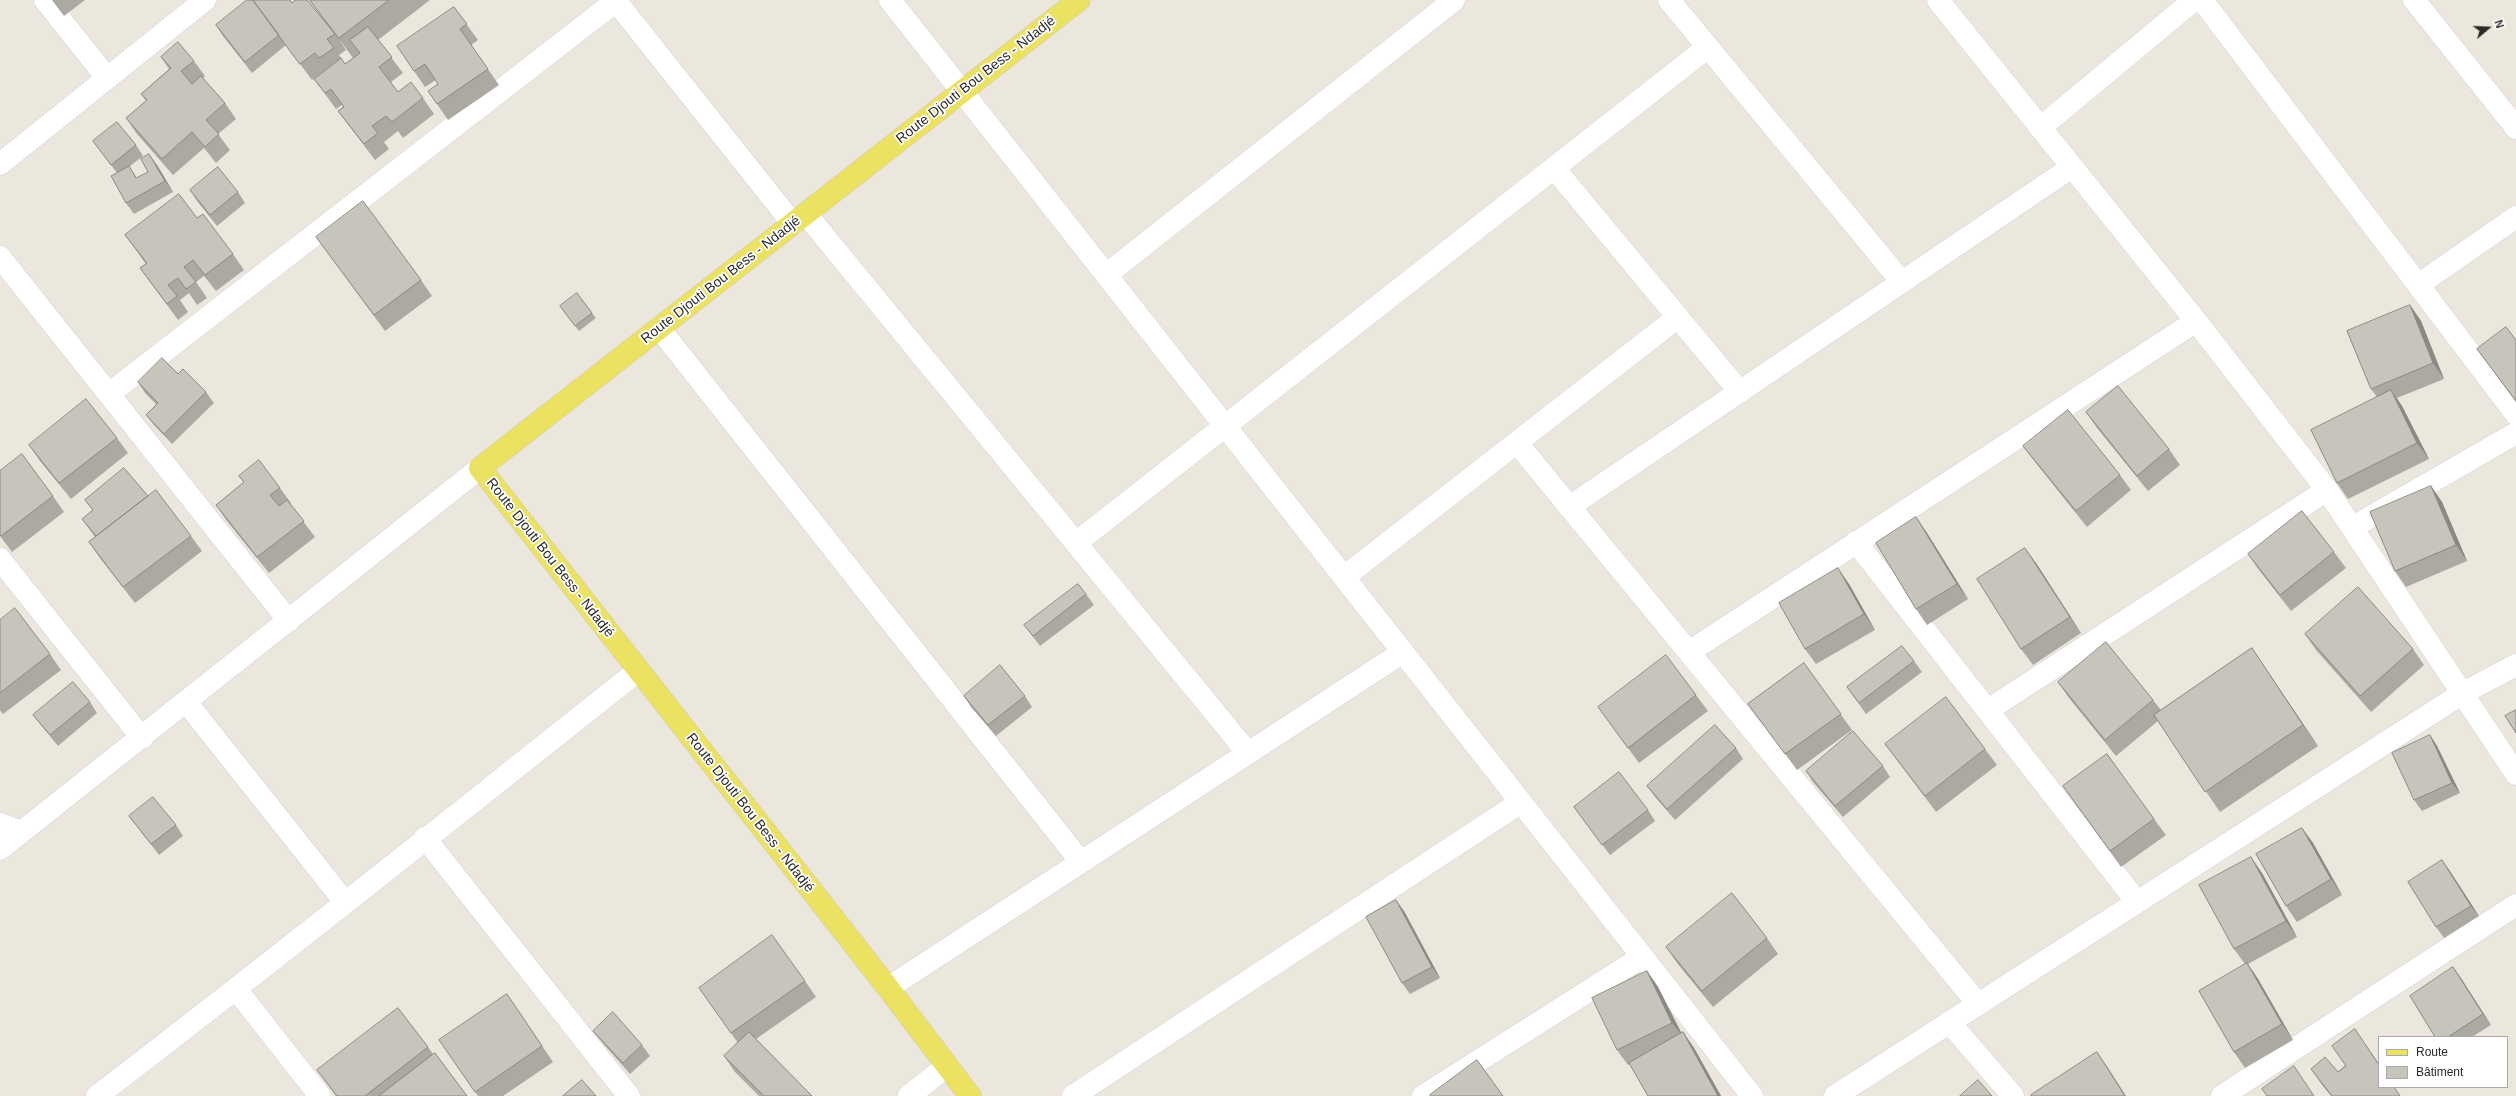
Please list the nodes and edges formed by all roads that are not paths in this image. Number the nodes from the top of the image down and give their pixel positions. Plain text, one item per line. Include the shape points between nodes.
1 (45, 0) edge
2 (205, 0) edge
3 (890, 0) edge
4 (1079, 0) edge
5 (1454, 0) edge
6 (1669, 0) edge
7 (1938, 0) edge
8 (2194, 0) edge
9 (2202, 0) edge
10 (2414, 0) edge
11 (616, 1) edge
12 (1708, 47) junction
13 (107, 78) junction
14 (962, 91) junction
15 (2040, 128) junction
16 (2516, 128) edge
17 (0, 164) edge
18 (2072, 167) junction
19 (1554, 168) junction
20 (2516, 217) edge
21 (800, 219) junction
22 (0, 257) edge
23 (1106, 275) junction
24 (1902, 282) junction
25 (2418, 285) junction
26 (1678, 317) junction
27 (2196, 321) junction
28 (659, 328) junction
29 (1740, 392) junction
30 (109, 394) junction
31 (2516, 414) edge
32 (1225, 426) junction
33 (2516, 433) edge
34 (1517, 443) junction
35 (480, 468) junction
36 (2327, 490) junction
37 (1569, 507) junction
38 (2353, 527) junction
39 (1856, 542) junction
40 (1076, 543) junction
41 (0, 559) edge
42 (1344, 577) junction
43 (289, 621) junction
44 (1403, 652) junction
45 (1688, 652) junction
46 (2516, 664) edge
47 (638, 671) junction
48 (2463, 693) junction
49 (187, 702) junction
50 (1988, 710) junction
51 (142, 738) junction
52 (1248, 753) junction
53 (2516, 774) edge
54 (1521, 802) junction
55 (0, 824) edge
56 (21, 832) junction
57 (425, 838) junction
58 (0, 849) edge
59 (1081, 862) junction
60 (344, 901) junction
61 (2137, 902) junction
62 (2516, 906) edge
63 (1642, 957) junction
64 (888, 988) junction
65 (236, 990) junction
66 (1978, 1004) junction
67 (1950, 1022) junction
68 (947, 1066) junction
69 (97, 1096) edge
70 (320, 1096) edge
71 (629, 1096) edge
72 (909, 1096) edge
73 (970, 1096) edge
74 (1073, 1096) edge
75 (1423, 1096) edge
76 (1752, 1096) edge
77 (1835, 1096) edge
78 (2013, 1096) edge
79 (2222, 1096) edge

1 - 13 street
2 - 13 street
3 - 14 street
4 - 14 main road, Route Djouti Bou Bess - Ndadjé
5 - 23 street
6 - 12 street
7 - 15 street
8 - 15 street
9 - 25 street
10 - 16 street
11 - 21 street
11 - 30 street
12 - 19 street
12 - 24 street
13 - 17 street
14 - 21 main road, Route Djouti Bou Bess - Ndadjé
14 - 23 street
15 - 18 street
18 - 24 street
18 - 27 street
19 - 26 street
19 - 32 street
20 - 25 street
21 - 28 main road, Route Djouti Bou Bess - Ndadjé
21 - 40 street
22 - 30 street
23 - 32 street
24 - 29 street
25 - 31 street
26 - 29 street
26 - 34 street
27 - 36 street
27 - 39 street
28 - 35 main road, Route Djouti Bou Bess - Ndadjé
28 - 59 street
29 - 37 street
30 - 43 street
32 - 40 street
32 - 42 street
33 - 38 street
34 - 37 street
34 - 42 street
35 - 43 street
35 - 47 main road, Route Djouti Bou Bess - Ndadjé
36 - 38 street
36 - 50 street
37 - 45 street
38 - 48 street
39 - 45 street
39 - 50 street
40 - 52 street
41 - 51 street
42 - 44 street
43 - 49 street
44 - 52 street
44 - 54 street
45 - 66 street
46 - 48 street
47 - 57 street
47 - 64 main road, Route Djouti Bou Bess - Ndadjé
48 - 53 street
48 - 61 street
49 - 51 street
49 - 60 street
50 - 61 street
51 - 56 street
52 - 59 street
54 - 63 street
54 - 74 street
55 - 56 street
56 - 58 street
57 - 60 street
57 - 71 street
59 - 64 street
60 - 65 street
61 - 66 street
62 - 79 street
63 - 75 street
63 - 76 street
64 - 68 main road, Route Djouti Bou Bess - Ndadjé
65 - 69 street
65 - 70 street
66 - 67 street
67 - 77 street
67 - 78 street
68 - 72 street
68 - 73 main road, Route Djouti Bou Bess - Ndadjé

